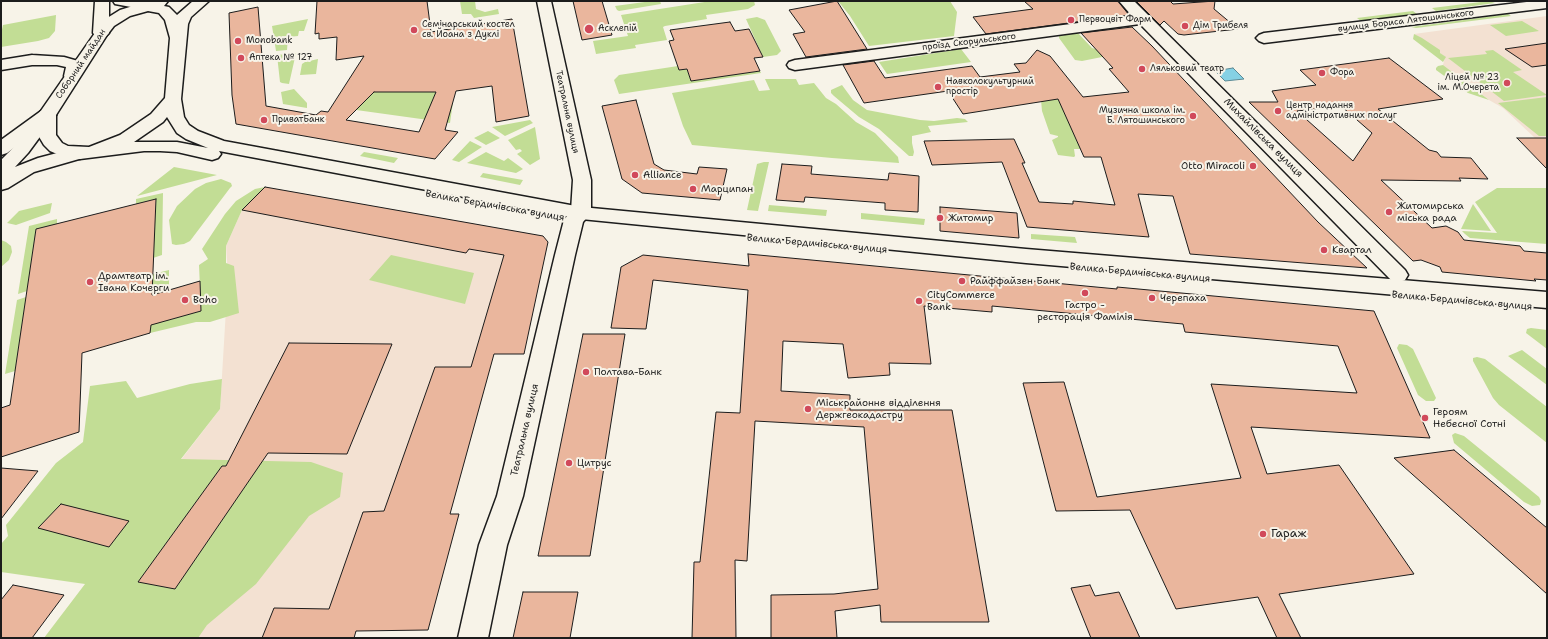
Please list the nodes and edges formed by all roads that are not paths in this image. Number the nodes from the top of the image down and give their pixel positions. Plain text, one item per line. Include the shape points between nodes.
1 (102, 1) edge
2 (120, 1) edge
3 (167, 1) edge
4 (202, 1) edge
5 (534, 1) edge
6 (544, 1) edge
7 (1126, 1) edge
8 (1547, 4) edge
9 (148, 6) junction
10 (1144, 19) junction
11 (101, 33) junction
12 (178, 38) junction
13 (1264, 38) dead end
14 (1, 65) edge
15 (795, 65) dead end
16 (72, 76) junction
17 (173, 99) junction
18 (47, 115) junction
19 (1, 150) edge
20 (86, 152) junction
21 (1, 171) edge
22 (1, 184) edge
23 (575, 215) junction
24 (1398, 276) dead end
25 (1547, 300) edge
26 (1547, 310) edge
27 (473, 638) edge

1 - 11 main road
2 - 9 main road
3 - 9 main road, Соборний майдан
4 - 12 main road via 184,15
5 - 23 main road, Театральна вулиця
6 - 23 main road, Театральна вулиця via 582,180
7 - 10 main road, Михайлівська вулиця
8 - 13 main road, вулиця Бориса Лятошинського
9 - 11 main road, Соборний майдан via 116,18
9 - 12 main road via 168,14
10 - 15 main road, проїзд Скорульського
10 - 24 main road, Михайлівська вулиця
11 - 16 main road, Соборний майдан
12 - 17 main road
14 - 16 main road via 32,60 62,60 75,68
16 - 18 main road, Соборний майдан
17 - 20 main road via 156,118 138,132 126,139
17 - 23 main road, Велика Бердичівська вулиця via 175,117 183,129 202,140 220,146
18 - 19 main road
18 - 20 main road via 46,127 50,141 56,147 64,151
18 - 21 main road, Соборний майдан via 22,149
20 - 22 main road via 27,168
20 - 23 main road, Велика Бердичівська вулиця via 144,146 177,147 505,209
23 - 25 main road, Велика Бердичівська вулиця
23 - 26 main road, Велика Бердичівська вулиця via 742,237
23 - 27 main road, Театральна вулиця via 510,496 493,545

